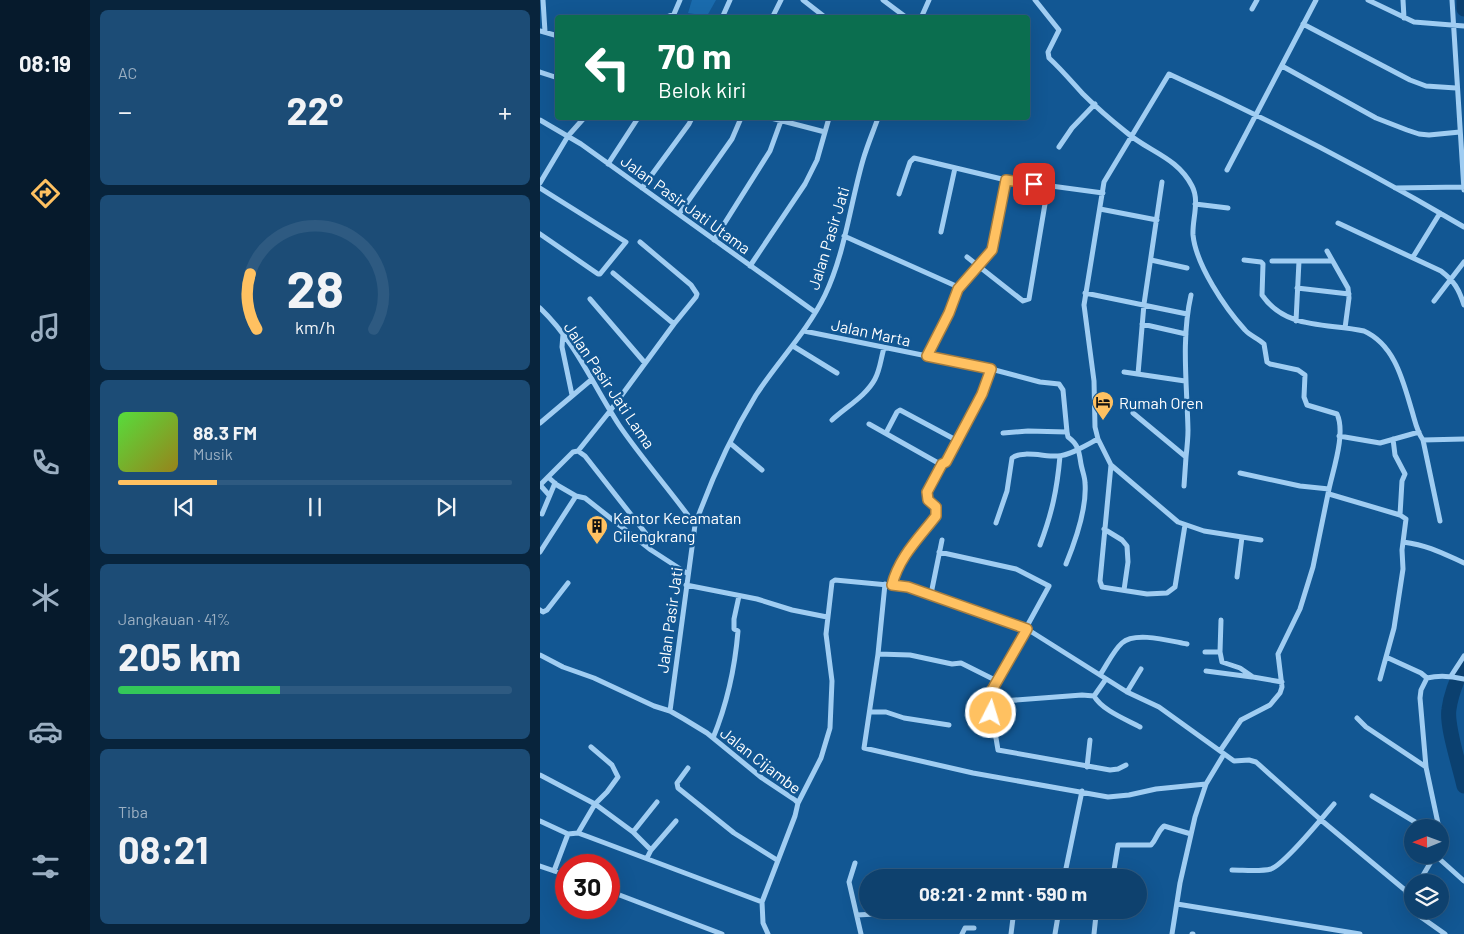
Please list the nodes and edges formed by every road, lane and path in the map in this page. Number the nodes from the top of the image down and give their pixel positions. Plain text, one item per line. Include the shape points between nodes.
1 (543, 0) edge
2 (680, 0) edge
3 (730, 0) edge
4 (781, 0) edge
5 (883, 0) edge
6 (929, 0) edge
7 (1036, 0) edge
8 (1257, 0) edge
9 (1316, 0) edge
10 (1369, 0) edge
11 (1403, 0) edge
12 (1452, 0) edge
13 (806, 1) edge
14 (1252, 9) dead end
15 (674, 15) edge
16 (723, 15) edge
17 (774, 15) edge
18 (819, 15) edge
19 (903, 15) edge
20 (922, 15) edge
21 (1404, 18) junction
22 (1303, 24) junction
23 (1458, 26) edge
24 (545, 32) edge
25 (1282, 66) junction
26 (540, 72) edge
27 (555, 77) edge
28 (1456, 88) junction
29 (1095, 104) junction
30 (1257, 115) junction
31 (540, 120) edge
32 (582, 120) edge
33 (637, 120) edge
34 (691, 120) edge
35 (740, 120) edge
36 (781, 120) edge
37 (784, 120) edge
38 (828, 120) edge
39 (877, 120) edge
40 (825, 132) junction
41 (1460, 132) junction
42 (568, 136) junction
43 (1131, 136) junction
44 (1059, 148) dead end
45 (608, 164) junction
46 (954, 168) junction
47 (1227, 170) dead end
48 (1006, 180) junction
49 (1162, 182) dead end
50 (540, 183) edge
51 (1048, 186) junction
52 (540, 188) edge
53 (642, 188) junction
54 (1394, 188) junction
55 (1464, 188) edge
56 (1103, 193) junction
57 (899, 194) dead end
58 (1195, 204) junction
59 (1228, 208) dead end
60 (1100, 209) junction
61 (1440, 213) junction
62 (679, 214) junction
63 (1157, 220) junction
64 (1338, 223) dead end
65 (1464, 228) edge
66 (941, 232) dead end
67 (540, 234) edge
68 (844, 236) junction
69 (714, 240) junction
70 (640, 242) dead end
71 (1327, 251) dead end
72 (968, 257) dead end
73 (1414, 257) junction
74 (1151, 260) junction
75 (1244, 260) dead end
76 (1272, 261) dead end
77 (1299, 261) junction
78 (1332, 261) junction
79 (1464, 262) edge
80 (979, 265) junction
81 (750, 266) junction
82 (1187, 268) dead end
83 (613, 273) dead end
84 (1452, 279) junction
85 (1296, 288) junction
86 (958, 289) junction
87 (1086, 293) junction
88 (1349, 294) junction
89 (1191, 295) dead end
90 (590, 299) dead end
91 (1434, 301) dead end
92 (1144, 304) junction
93 (1464, 305) edge
94 (540, 308) edge
95 (815, 312) junction
96 (1187, 314) junction
97 (1296, 321) junction
98 (674, 324) junction
99 (1142, 324) junction
100 (1345, 328) junction
101 (804, 331) junction
102 (563, 333) junction
103 (1186, 334) junction
104 (793, 346) junction
105 (884, 348) junction
106 (927, 356) junction
107 (645, 363) junction
108 (991, 369) junction
109 (1124, 372) dead end
110 (837, 373) dead end
111 (1138, 374) junction
112 (591, 380) junction
113 (1186, 381) junction
114 (572, 395) junction
115 (610, 411) junction
116 (1133, 413) dead end
117 (832, 420) dead end
118 (540, 423) edge
119 (869, 424) dead end
120 (1066, 432) junction
121 (1419, 432) junction
122 (886, 433) junction
123 (1003, 433) dead end
124 (1339, 436) junction
125 (1098, 439) junction
126 (1464, 439) edge
127 (956, 440) junction
128 (1393, 440) junction
129 (1423, 440) junction
130 (730, 443) junction
131 (1079, 448) junction
132 (578, 451) junction
133 (1060, 456) junction
134 (1186, 457) junction
135 (942, 464) junction
136 (1111, 465) junction
137 (762, 470) dead end
138 (1240, 473) dead end
139 (548, 477) junction
140 (555, 483) junction
141 (1184, 486) dead end
142 (1329, 492) junction
143 (549, 494) junction
144 (576, 496) junction
145 (542, 514) dead end
146 (1400, 515) junction
147 (1440, 521) dead end
148 (996, 523) dead end
149 (695, 525) junction
150 (1185, 525) junction
151 (1104, 529) junction
152 (647, 535) dead end
153 (1242, 537) junction
154 (942, 540) dead end
155 (1261, 540) dead end
156 (1403, 542) junction
157 (1040, 545) dead end
158 (540, 552) edge
159 (939, 552) junction
160 (1464, 563) edge
161 (1066, 564) dead end
162 (688, 574) junction
163 (1237, 577) dead end
164 (568, 584) dead end
165 (885, 584) junction
166 (686, 585) junction
167 (892, 585) junction
168 (1124, 590) junction
169 (931, 594) junction
170 (739, 596) junction
171 (540, 610) edge
172 (827, 617) junction
173 (1221, 620) dead end
174 (1027, 629) junction
175 (1187, 644) dead end
176 (1205, 652) dead end
177 (1220, 652) junction
178 (878, 654) junction
179 (540, 655) edge
180 (1464, 656) edge
181 (1386, 657) junction
182 (1141, 668) dead end
183 (1206, 671) dead end
184 (1100, 675) junction
185 (1452, 676) junction
186 (1253, 677) junction
187 (1427, 678) junction
188 (1106, 679) junction
189 (1380, 679) dead end
190 (1463, 679) edge
191 (997, 681) junction
192 (1282, 682) junction
193 (1128, 692) junction
194 (1094, 696) junction
195 (990, 702) junction
196 (670, 711) junction
197 (870, 712) junction
198 (1357, 718) dead end
199 (949, 725) dead end
200 (1140, 727) dead end
201 (713, 738) junction
202 (1090, 740) dead end
203 (591, 747) dead end
204 (1222, 753) junction
205 (1126, 765) dead end
206 (1087, 767) junction
207 (1426, 767) junction
208 (688, 768) dead end
209 (540, 776) edge
210 (1206, 784) junction
211 (1082, 791) junction
212 (1372, 796) dead end
213 (657, 802) dead end
214 (798, 803) junction
215 (595, 804) junction
216 (1334, 804) dead end
217 (1410, 819) edge
218 (1437, 819) edge
219 (540, 820) edge
220 (1321, 820) junction
221 (676, 821) dead end
222 (634, 832) junction
223 (578, 833) junction
224 (568, 834) junction
225 (1191, 834) junction
226 (651, 850) junction
227 (647, 858) junction
228 (777, 860) junction
229 (855, 863) dead end
230 (1445, 864) edge
231 (540, 866) edge
232 (1066, 869) edge
233 (1114, 869) edge
234 (1232, 870) dead end
235 (554, 871) joint
236 (1464, 881) edge
237 (1404, 889) edge
238 (620, 895) edge
239 (762, 902) junction
240 (1177, 904) junction
241 (857, 915) joint
242 (1013, 919) edge
243 (1058, 919) edge
244 (1096, 919) edge
245 (1424, 919) edge
246 (974, 928) dead end
247 (722, 934) edge
248 (768, 934) edge
249 (861, 934) edge
250 (962, 934) edge
251 (1011, 934) edge
252 (1055, 934) edge
253 (1094, 934) edge
254 (1172, 934) edge
255 (1360, 934) edge
256 (1445, 934) edge

1 - 24 street
2 - 15 street
3 - 16 street
4 - 17 street
5 - 19 street
6 - 20 street
7 - 29 street via 1059,30 1048,52 1049,58
8 - 14 street
9 - 22 street
10 - 21 street
11 - 21 street
12 - 23 street
13 - 18 street
21 - 23 street
22 - 25 street
22 - 28 street via 1410,80 1426,86
23 - 28 street
25 - 30 street
25 - 41 street via 1376,118 1407,130 1430,135
26 - 27 street
28 - 41 street
29 - 43 street
29 - 44 street via 1072,128
30 - 43 street via 1168,74
30 - 47 street
30 - 54 street
31 - 42 street, Jalan Pasir Jati Utama
32 - 42 street
33 - 45 street
34 - 53 street
35 - 62 street via 732,138
36 - 69 street via 770,151
37 - 40 street
38 - 40 street
39 - 68 street, Jalan Pasir Jati via 863,160
40 - 81 street via 817,160 805,184
41 - 55 street
42 - 45 street, Jalan Pasir Jati Utama
42 - 50 street
43 - 56 street via 1104,182
43 - 58 street via 1165,156 1185,174 1194,189
45 - 53 street, Jalan Pasir Jati Utama
46 - 48 street
46 - 57 street via 914,158
46 - 66 street
48 - 51 street
48 - 80 street via 992,250
49 - 63 street
51 - 56 street
51 - 80 street via 1029,299 1024,301
52 - 67 street via 626,242 598,274
53 - 62 street, Jalan Pasir Jati Utama
54 - 55 street
54 - 61 street
56 - 60 street
58 - 59 street
58 - 124 street via 1194,249 1203,269 1247,332 1264,344 1267,362 1305,375 1304,400 1310,407 1338,414
60 - 63 street
60 - 87 street
61 - 65 street
61 - 73 street
62 - 69 street, Jalan Pasir Jati Utama
63 - 74 street
64 - 73 street
68 - 86 street
68 - 95 street, Jalan Pasir Jati via 825,294
69 - 81 street, Jalan Pasir Jati Utama
70 - 98 street via 691,285 697,294
71 - 78 street
72 - 80 street
73 - 84 street
74 - 82 street
74 - 92 street
75 - 97 street via 1261,262 1263,297 1284,316
76 - 77 street
77 - 78 street
77 - 85 street
78 - 88 street
79 - 84 street
80 - 86 street
81 - 95 street, Jalan Pasir Jati Utama
83 - 98 street
84 - 91 street
84 - 93 street via 1460,290
85 - 88 street
85 - 97 street
86 - 106 street
87 - 92 street
87 - 125 street via 1084,305
88 - 100 street
89 - 96 street
90 - 107 street
92 - 96 street
92 - 99 street
94 - 102 street, Jalan Pasir Jati Lama
95 - 101 street, Jalan Pasir Jati
96 - 103 street
97 - 100 street
98 - 107 street
99 - 103 street
99 - 111 street
100 - 121 street via 1373,335 1385,347 1400,373
101 - 104 street, Jalan Pasir Jati
101 - 105 street, Jalan Marta
102 - 112 street, Jalan Pasir Jati Lama
102 - 114 street via 562,347
103 - 113 street
104 - 110 street
104 - 130 street, Jalan Pasir Jati via 756,396
105 - 106 street, Jalan Marta
105 - 117 street via 876,378
106 - 108 street, Jalan Marta
107 - 115 street
108 - 120 street, Jalan Marta via 1059,384 1063,390
108 - 127 street via 982,394
109 - 111 street
111 - 113 street
112 - 114 street
112 - 115 street, Jalan Pasir Jati Lama
113 - 134 street
114 - 118 street
115 - 132 street
115 - 149 street, Jalan Pasir Jati Lama
116 - 134 street
119 - 122 street
120 - 123 street
120 - 131 street
121 - 128 street
121 - 129 street
122 - 127 street via 900,410
122 - 135 street
124 - 128 street via 1374,442
124 - 142 street
125 - 131 street
125 - 136 street
126 - 129 street
127 - 135 street
128 - 146 street via 1395,455 1405,474
129 - 147 street
130 - 137 street
130 - 149 street, Jalan Pasir Jati
131 - 133 street
131 - 161 street via 1085,484 1082,512
132 - 139 street via 573,452
132 - 152 street
133 - 148 street via 1034,454 1012,458 1007,491
133 - 157 street via 1051,517
134 - 141 street
135 - 167 street via 927,492 928,500 937,510 901,561
136 - 150 street
136 - 151 street
138 - 142 street
139 - 140 street
139 - 143 street via 541,486
140 - 143 street
140 - 144 street
142 - 146 street
142 - 192 street via 1313,567 1300,609 1278,654
143 - 145 street
144 - 158 street
144 - 162 street via 586,498
146 - 156 street via 1406,521
149 - 162 street, Jalan Pasir Jati
150 - 153 street
150 - 168 street via 1175,587 1167,593 1138,594
151 - 168 street via 1128,546
151 - 168 street via 1100,581 1102,587
153 - 155 street
153 - 163 street
154 - 159 street
156 - 160 street via 1423,545
156 - 181 street via 1403,569 1392,640
159 - 169 street
159 - 174 street via 1016,569 1048,584 1050,588
162 - 166 street, Jalan Pasir Jati
164 - 171 street via 547,610
165 - 167 street
165 - 172 street via 833,581
165 - 178 street
166 - 170 street
166 - 196 street, Jalan Pasir Jati
167 - 169 street
169 - 174 street
170 - 172 street
170 - 201 street via 734,618 734,629 738,631 735,661
172 - 214 street via 826,648 832,681 830,728 821,758
173 - 177 street
174 - 184 street
174 - 191 street
175 - 184 street via 1137,636 1127,638
176 - 177 street
177 - 186 street via 1222,662
178 - 191 street via 910,655 952,664 961,662
178 - 197 street
179 - 196 street, Jalan Cijambe
180 - 185 street
181 - 187 street
181 - 189 street
182 - 193 street
183 - 186 street
184 - 188 street
185 - 187 street
185 - 190 street
186 - 192 street
187 - 207 street via 1420,698
188 - 193 street
188 - 194 street
191 - 195 street
192 - 204 street via 1275,701 1241,720
193 - 204 street via 1159,707
194 - 195 street
194 - 200 street via 1113,712
195 - 206 street via 999,750
196 - 201 street, Jalan Cijambe
197 - 199 street via 886,712
197 - 211 street via 866,749 973,773
198 - 207 street
201 - 214 street, Jalan Cijambe
202 - 206 street
203 - 215 street via 612,765 618,777
204 - 210 street
204 - 220 street via 1234,761 1256,762
205 - 206 street via 1118,770
207 - 218 street
208 - 228 street via 677,783 678,788 734,833
209 - 215 street
210 - 211 street via 1156,789 1129,796
210 - 225 street
211 - 232 street
212 - 217 street
213 - 222 street
214 - 228 street, Jalan Cijambe
215 - 222 street
215 - 223 street
216 - 220 street
219 - 224 street
220 - 234 street via 1278,865 1270,869
220 - 237 street
221 - 226 street
222 - 226 street
223 - 224 street
223 - 227 street
224 - 235 street
225 - 233 street via 1164,826 1151,845 1118,845
225 - 240 street
226 - 227 street
227 - 239 street
228 - 239 street, Jalan Cijambe
229 - 241 street via 849,880
230 - 236 street
231 - 235 street
238 - 247 street
239 - 248 street, Jalan Cijambe via 762,923
240 - 254 street
240 - 255 street
241 - 249 street
242 - 251 street
243 - 252 street
244 - 253 street
245 - 256 street
246 - 250 street via 965,928

